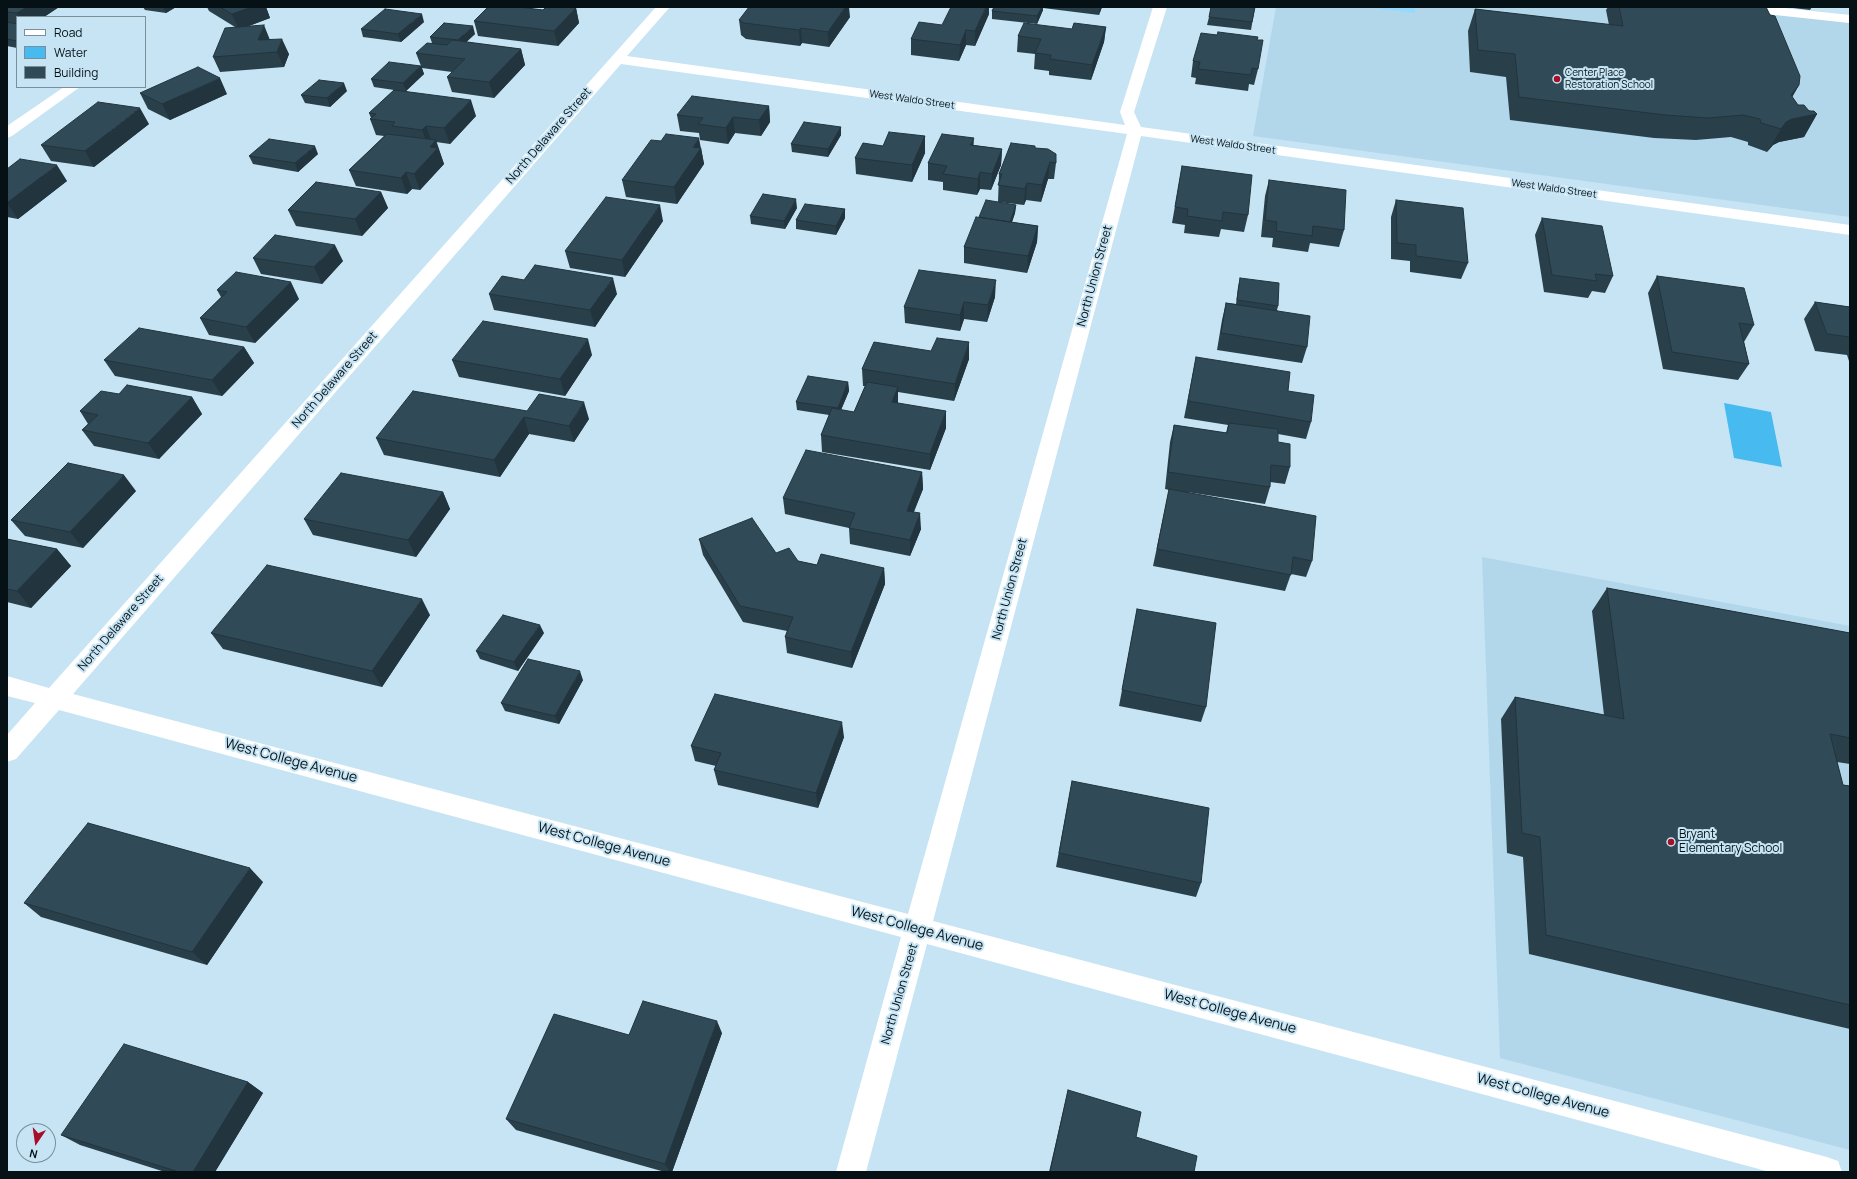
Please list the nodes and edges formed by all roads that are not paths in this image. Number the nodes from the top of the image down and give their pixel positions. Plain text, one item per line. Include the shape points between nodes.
1 (663, 7) edge
2 (1160, 7) edge
3 (1738, 7) edge
4 (1850, 19) edge
5 (616, 59) junction
6 (72, 88) edge
7 (1135, 131) junction
8 (7, 133) edge
9 (1850, 230) edge
10 (7, 686) edge
11 (54, 698) junction
12 (7, 752) edge
13 (918, 929) junction
14 (851, 1172) edge
15 (1827, 1172) edge

1 - 5 street, North Delaware Street
2 - 7 street via 1127,112
3 - 4 street
5 - 7 street, West Waldo Street
5 - 11 street, North Delaware Street
6 - 8 street
7 - 9 street, West Waldo Street
7 - 13 street, North Union Street
10 - 11 street, West College Avenue
11 - 12 street, North Delaware Street
11 - 13 street, West College Avenue
13 - 14 street, North Union Street
13 - 15 street, West College Avenue

